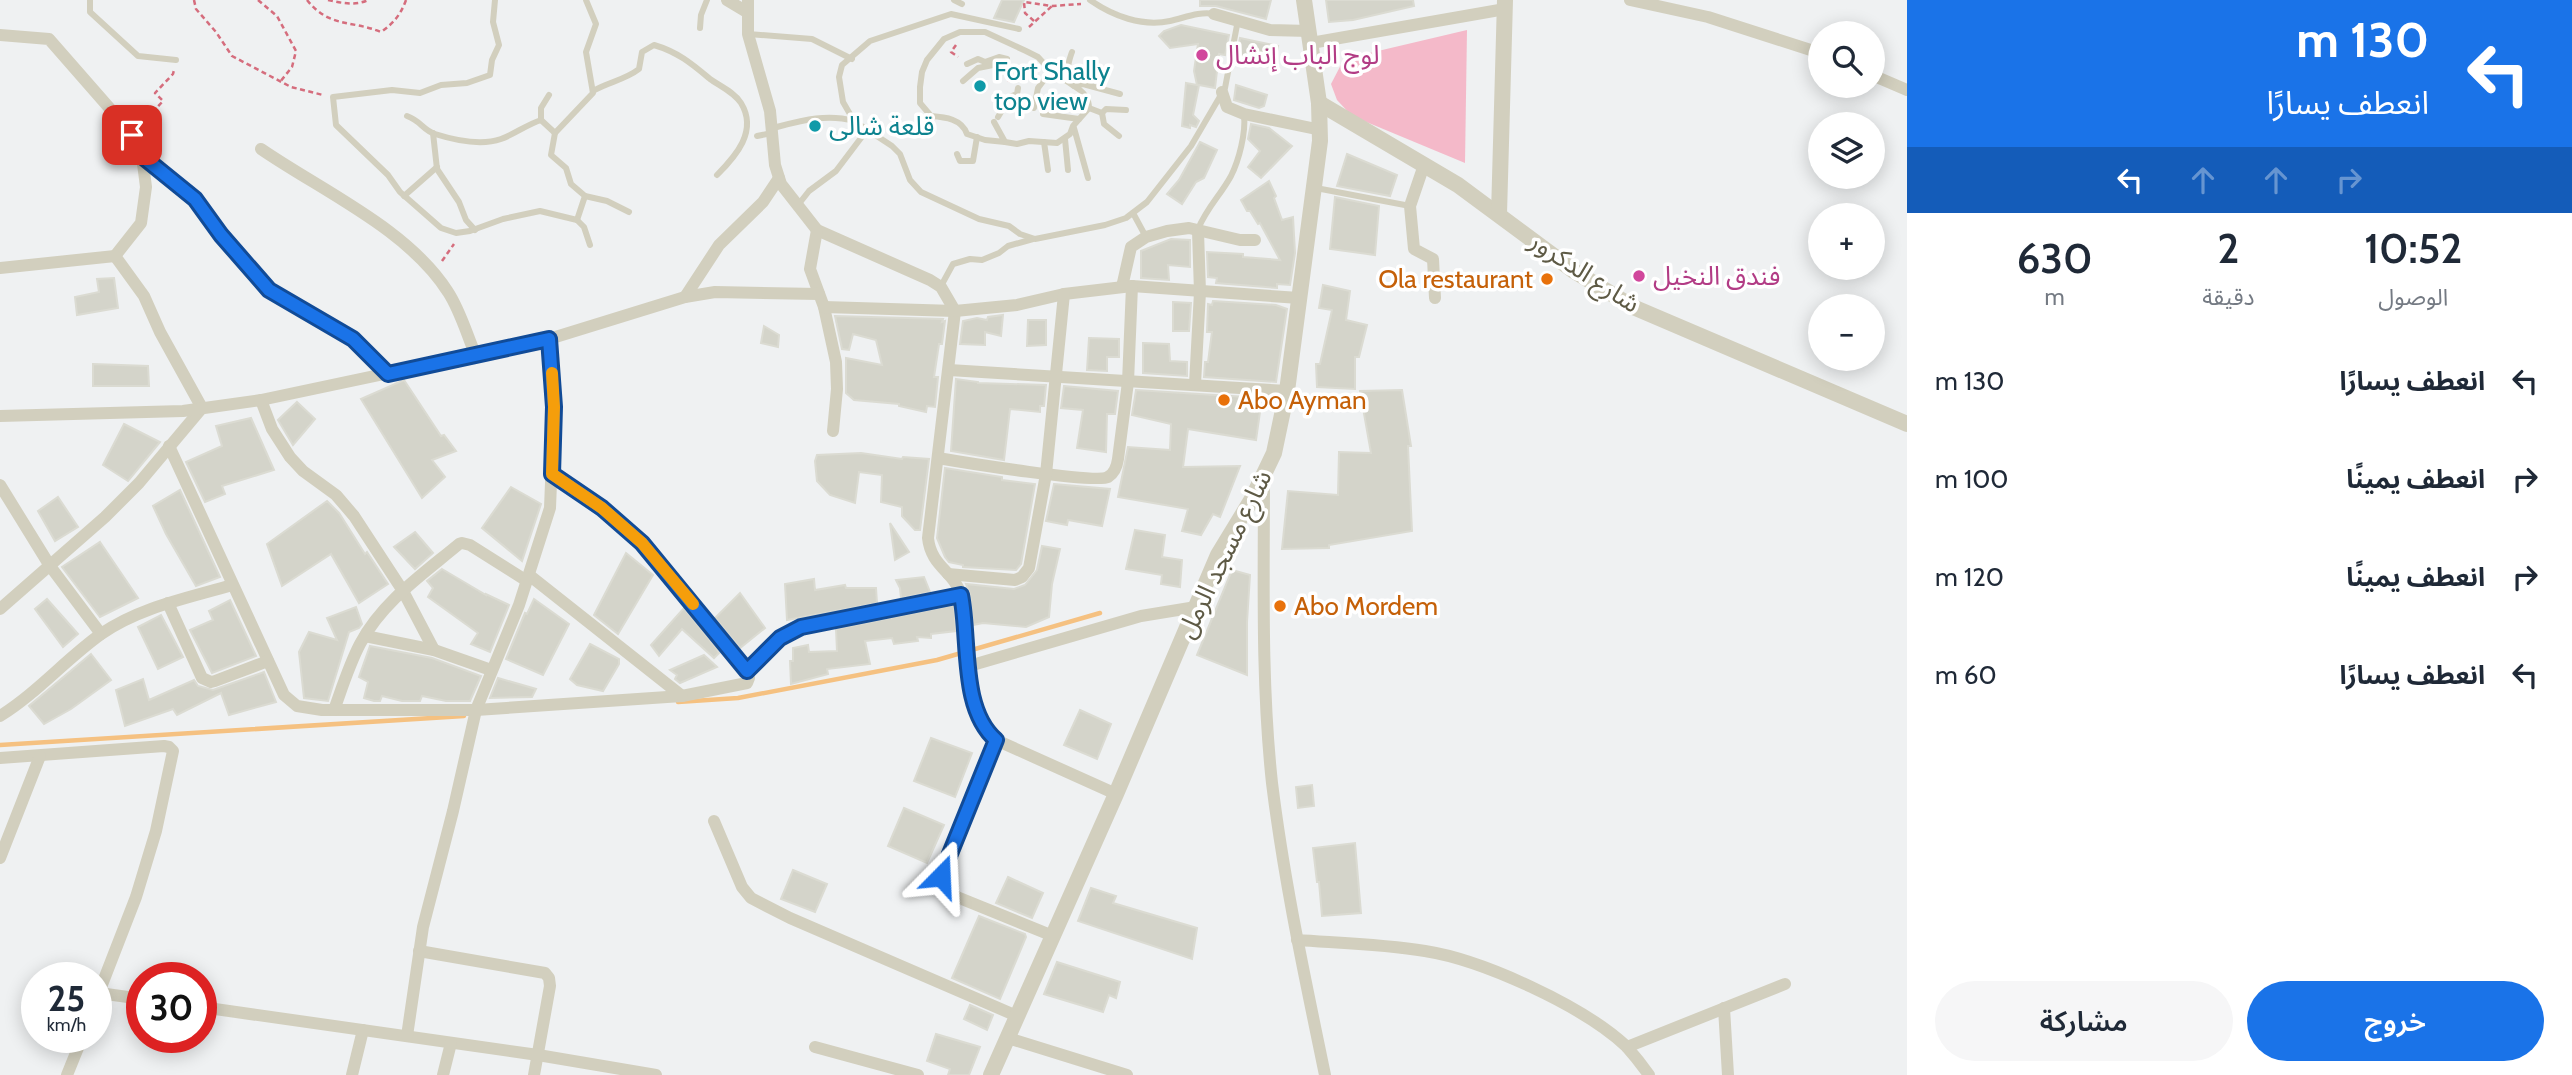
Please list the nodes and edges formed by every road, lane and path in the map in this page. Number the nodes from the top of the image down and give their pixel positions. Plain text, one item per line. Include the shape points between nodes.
1 (90, 0) edge
2 (194, 0) edge
3 (258, 0) edge
4 (307, 0) edge
5 (328, 0) edge
6 (368, 0) edge
7 (405, 0) edge
8 (495, 0) edge
9 (586, 0) edge
10 (707, 0) edge
11 (727, 0) edge
12 (954, 0) edge
13 (1304, 0) edge
14 (1630, 0) edge
15 (962, 4) dead end
16 (1093, 4) edge
17 (1505, 5) edge
18 (748, 6) edge
19 (1052, 6) junction
20 (1214, 14) joint
21 (1238, 20) junction
22 (701, 28) dead end
23 (1019, 29) dead end
24 (748, 34) junction
25 (0, 35) edge
26 (954, 35) junction
27 (1310, 37) junction
28 (1808, 49) edge
29 (1072, 52) dead end
30 (852, 59) junction
31 (1007, 59) dead end
32 (176, 60) joint
33 (968, 64) joint
34 (993, 65) dead end
35 (1008, 67) dead end
36 (1049, 69) junction
37 (1063, 79) junction
38 (963, 81) dead end
39 (1885, 81) edge
40 (280, 82) junction
41 (1009, 82) dead end
42 (1074, 86) junction
43 (1018, 88) dead end
44 (1907, 90) edge
45 (593, 91) junction
46 (1222, 92) junction
47 (1119, 94) dead end
48 (549, 95) dead end
49 (333, 97) junction
50 (1319, 103) junction
51 (1034, 108) dead end
52 (1089, 108) junction
53 (1126, 110) dead end
54 (1102, 113) junction
55 (1043, 114) dead end
56 (1244, 114) junction
57 (407, 116) dead end
58 (1079, 119) junction
59 (541, 120) junction
60 (854, 121) junction
61 (1073, 126) junction
62 (773, 130) junction
63 (867, 130) junction
64 (1321, 130) junction
65 (433, 133) junction
66 (555, 133) junction
67 (132, 135) junction
68 (757, 136) dead end
69 (1119, 136) dead end
70 (977, 137) junction
71 (1065, 139) junction
72 (1005, 142) junction
73 (1044, 142) junction
74 (261, 149) dead end
75 (957, 154) dead end
76 (142, 156) junction
77 (1424, 165) junction
78 (437, 167) junction
79 (1048, 170) dead end
80 (1068, 170) dead end
81 (716, 175) dead end
82 (779, 178) junction
83 (1088, 178) dead end
84 (1314, 187) junction
85 (404, 196) junction
86 (585, 196) junction
87 (797, 205) junction
88 (1410, 205) junction
89 (629, 212) dead end
90 (1133, 213) junction
91 (1499, 214) junction
92 (577, 220) junction
93 (817, 230) junction
94 (472, 231) junction
95 (1198, 231) junction
96 (1146, 237) junction
97 (1035, 239) junction
98 (1255, 240) dead end
99 (590, 245) dead end
100 (116, 256) junction
101 (0, 268) edge
102 (432, 271) junction
103 (1127, 286) junction
104 (941, 287) junction
105 (1200, 292) junction
106 (1064, 294) junction
107 (685, 297) junction
108 (1300, 298) junction
109 (1435, 298) dead end
110 (821, 301) junction
111 (955, 312) junction
112 (549, 339) junction
113 (476, 356) junction
114 (949, 370) junction
115 (388, 374) junction
116 (1056, 377) junction
117 (1128, 382) junction
118 (1195, 384) junction
119 (1287, 391) junction
120 (261, 400) junction
121 (202, 408) junction
122 (0, 416) edge
123 (1907, 424) edge
124 (833, 430) dead end
125 (169, 446) junction
126 (938, 458) junction
127 (552, 474) junction
128 (1045, 474) junction
129 (1264, 475) junction
130 (0, 485) edge
131 (50, 565) junction
132 (948, 574) junction
133 (528, 578) junction
134 (232, 585) junction
135 (403, 591) junction
136 (961, 595) junction
137 (168, 603) junction
138 (1196, 607) junction
139 (0, 610) edge
140 (101, 634) junction
141 (365, 636) junction
142 (434, 650) junction
143 (268, 661) junction
144 (969, 666) junction
145 (491, 670) junction
146 (747, 671) junction
147 (682, 696) junction
148 (334, 710) junction
149 (476, 710) junction
150 (0, 716) edge
151 (996, 740) junction
152 (40, 756) junction
153 (0, 758) edge
154 (1116, 794) junction
155 (714, 821) dead end
156 (0, 858) edge
157 (1053, 936) junction
158 (1297, 940) junction
159 (419, 951) junction
160 (111, 962) edge
161 (1785, 984) dead end
162 (1724, 1007) junction
163 (217, 1009) edge
164 (1017, 1016) junction
165 (363, 1030) junction
166 (407, 1036) junction
167 (1008, 1038) junction
168 (452, 1043) junction
169 (815, 1048) dead end
170 (1627, 1048) junction
171 (76, 1053) edge
172 (538, 1055) junction
173 (67, 1075) edge
174 (352, 1075) edge
175 (443, 1075) edge
176 (534, 1075) edge
177 (656, 1075) edge
178 (918, 1075) edge
179 (991, 1075) edge
180 (1127, 1075) edge
181 (1325, 1075) edge
182 (1650, 1075) edge
183 (1728, 1075) edge

1 - 32 lane via 90,12 138,56
2 - 40 path via 232,56
3 - 40 path via 277,16 296,51 292,67
4 - 7 path via 333,21 381,32 402,11
5 - 6 path via 345,4
8 - 49 lane via 493,22 499,45 490,75 420,93 392,90
9 - 45 lane via 596,24 586,52
10 - 22 lane
11 - 18 street
12 - 15 lane
13 - 27 street, شارع مسجد الرمل
14 - 28 street via 1708,17
16 - 19 path
16 - 20 lane via 1150,24
17 - 27 street
17 - 91 street
18 - 24 street
19 - 19 path via 1034,21 1025,13 1024,2
20 - 21 street
21 - 27 street
21 - 46 lane
23 - 30 lane via 951,14 870,41
24 - 30 lane via 812,39
24 - 62 street
25 - 67 street via 49,39
26 - 33 path via 957,42 951,52
26 - 36 lane via 985,32 1038,57
26 - 70 lane via 944,39 927,60 920,103 931,116 958,121 967,134
27 - 50 street, شارع مسجد الرمل
29 - 37 lane
30 - 60 lane via 842,65 839,77 843,102
31 - 33 lane via 978,59
32 - 67 path via 173,74 155,93 163,101
34 - 38 lane via 978,68
35 - 41 path via 1013,70
36 - 37 lane
36 - 51 lane
37 - 42 lane
39 - 44 street
40 - 49 path
42 - 47 lane via 1083,84
42 - 52 lane via 1081,90
43 - 72 lane via 1017,94 999,106 996,119
45 - 66 lane
45 - 81 lane via 632,75 639,69 642,52 654,45 687,58 732,94 744,113 745,141
46 - 56 street via 1227,107
46 - 90 lane via 1164,183
48 - 59 lane via 541,108
49 - 85 lane via 336,125
50 - 64 street, شارع مسجد الرمل
50 - 77 street, شارع الدكرور
52 - 54 lane
52 - 58 lane
53 - 54 lane
54 - 69 lane via 1104,124
55 - 58 lane
56 - 64 street
56 - 95 lane via 1231,175
57 - 65 lane
58 - 61 lane
59 - 65 lane via 497,141 473,142
59 - 66 lane
60 - 62 lane via 821,117
60 - 63 lane
61 - 71 lane
61 - 83 lane
62 - 68 lane
62 - 82 street
63 - 87 lane via 836,171
63 - 97 lane via 900,154 910,180 921,192
64 - 84 street, شارع مسجد الرمل
65 - 78 lane
66 - 86 lane via 551,155
67 - 76 street
70 - 72 lane
70 - 75 lane via 974,161 960,161
71 - 73 lane
71 - 80 lane
72 - 73 lane
73 - 79 lane
74 - 102 street via 392,232
76 - 100 street via 146,187 141,223
76 - 115 street via 195,199 269,290 353,339
77 - 88 street
77 - 91 street, شارع الدكرور
78 - 85 lane
78 - 94 lane
82 - 87 street
82 - 107 street via 763,202 719,245
84 - 88 lane
84 - 108 street, شارع مسجد الرمل
85 - 94 lane via 441,228 456,233
86 - 89 lane
86 - 92 lane
87 - 93 street
88 - 109 street via 1414,249 1433,259
90 - 96 lane
90 - 97 lane via 1105,225
91 - 123 street, شارع الدكرور via 1574,271 1633,307
92 - 94 lane via 540,211
92 - 99 lane
93 - 104 street
93 - 110 street via 810,269
94 - 102 path via 455,241
95 - 96 street via 1189,228
95 - 98 street
95 - 105 street
96 - 103 street via 1131,247
97 - 104 lane via 982,260 953,264
100 - 101 street
100 - 121 street via 144,296
102 - 113 street via 449,293
103 - 105 street
103 - 106 street
103 - 117 street
104 - 111 street
105 - 108 street
105 - 118 street
106 - 111 street
106 - 116 street
107 - 110 street via 715,292
107 - 112 street
108 - 119 street, شارع مسجد الرمل
110 - 111 street
110 - 124 street via 836,362
111 - 114 street
112 - 113 street
112 - 127 street
113 - 115 street
114 - 116 street
114 - 126 street
115 - 120 street
116 - 117 street
116 - 128 street
117 - 118 street
117 - 128 street via 1113,473 1099,480
118 - 119 street
119 - 129 street, شارع مسجد الرمل via 1274,453
120 - 121 street
120 - 135 street via 279,443 354,516
121 - 122 street
121 - 125 street
125 - 131 street via 130,492
125 - 134 street
126 - 128 street
126 - 132 street via 928,538 933,558
127 - 133 street via 550,508
127 - 146 street via 642,543
128 - 132 street via 1029,568 1022,577
129 - 138 street, شارع مسجد الرمل via 1218,555
129 - 158 street via 1265,671 1271,767
130 - 131 street
131 - 139 street
131 - 140 street
132 - 136 street
133 - 135 street via 462,542
133 - 145 street
133 - 147 street
134 - 137 street
134 - 143 street
135 - 141 street
135 - 142 street
136 - 144 street
136 - 146 street via 801,627 780,638
137 - 140 street
137 - 143 street via 206,681
138 - 144 street via 1141,616
138 - 154 street, شارع مسجد الرمل
140 - 150 street
141 - 142 street
141 - 148 street
142 - 145 street
143 - 148 street via 288,701 308,709
144 - 151 street via 979,721
145 - 149 street
146 - 147 street via 743,685
147 - 149 street
148 - 149 street
149 - 159 street
151 - 154 street
151 - 157 street via 943,871 942,884 957,897
152 - 153 street
152 - 156 street
152 - 160 street via 164,746 174,755 156,831
154 - 157 street, شارع مسجد الرمل
155 - 164 street via 751,898
157 - 164 street, شارع مسجد الرمل
158 - 170 street via 1418,950 1471,963 1566,1005
158 - 181 street
159 - 166 street
159 - 172 street via 545,973 550,986
161 - 162 street
162 - 170 street
162 - 183 street
163 - 165 street
164 - 167 street, شارع مسجد الرمل
165 - 166 street
165 - 174 street
166 - 168 street
167 - 179 street, شارع مسجد الرمل
167 - 180 street
168 - 172 street
168 - 175 street
169 - 178 street
170 - 182 street
171 - 173 street
172 - 176 street
172 - 177 street

